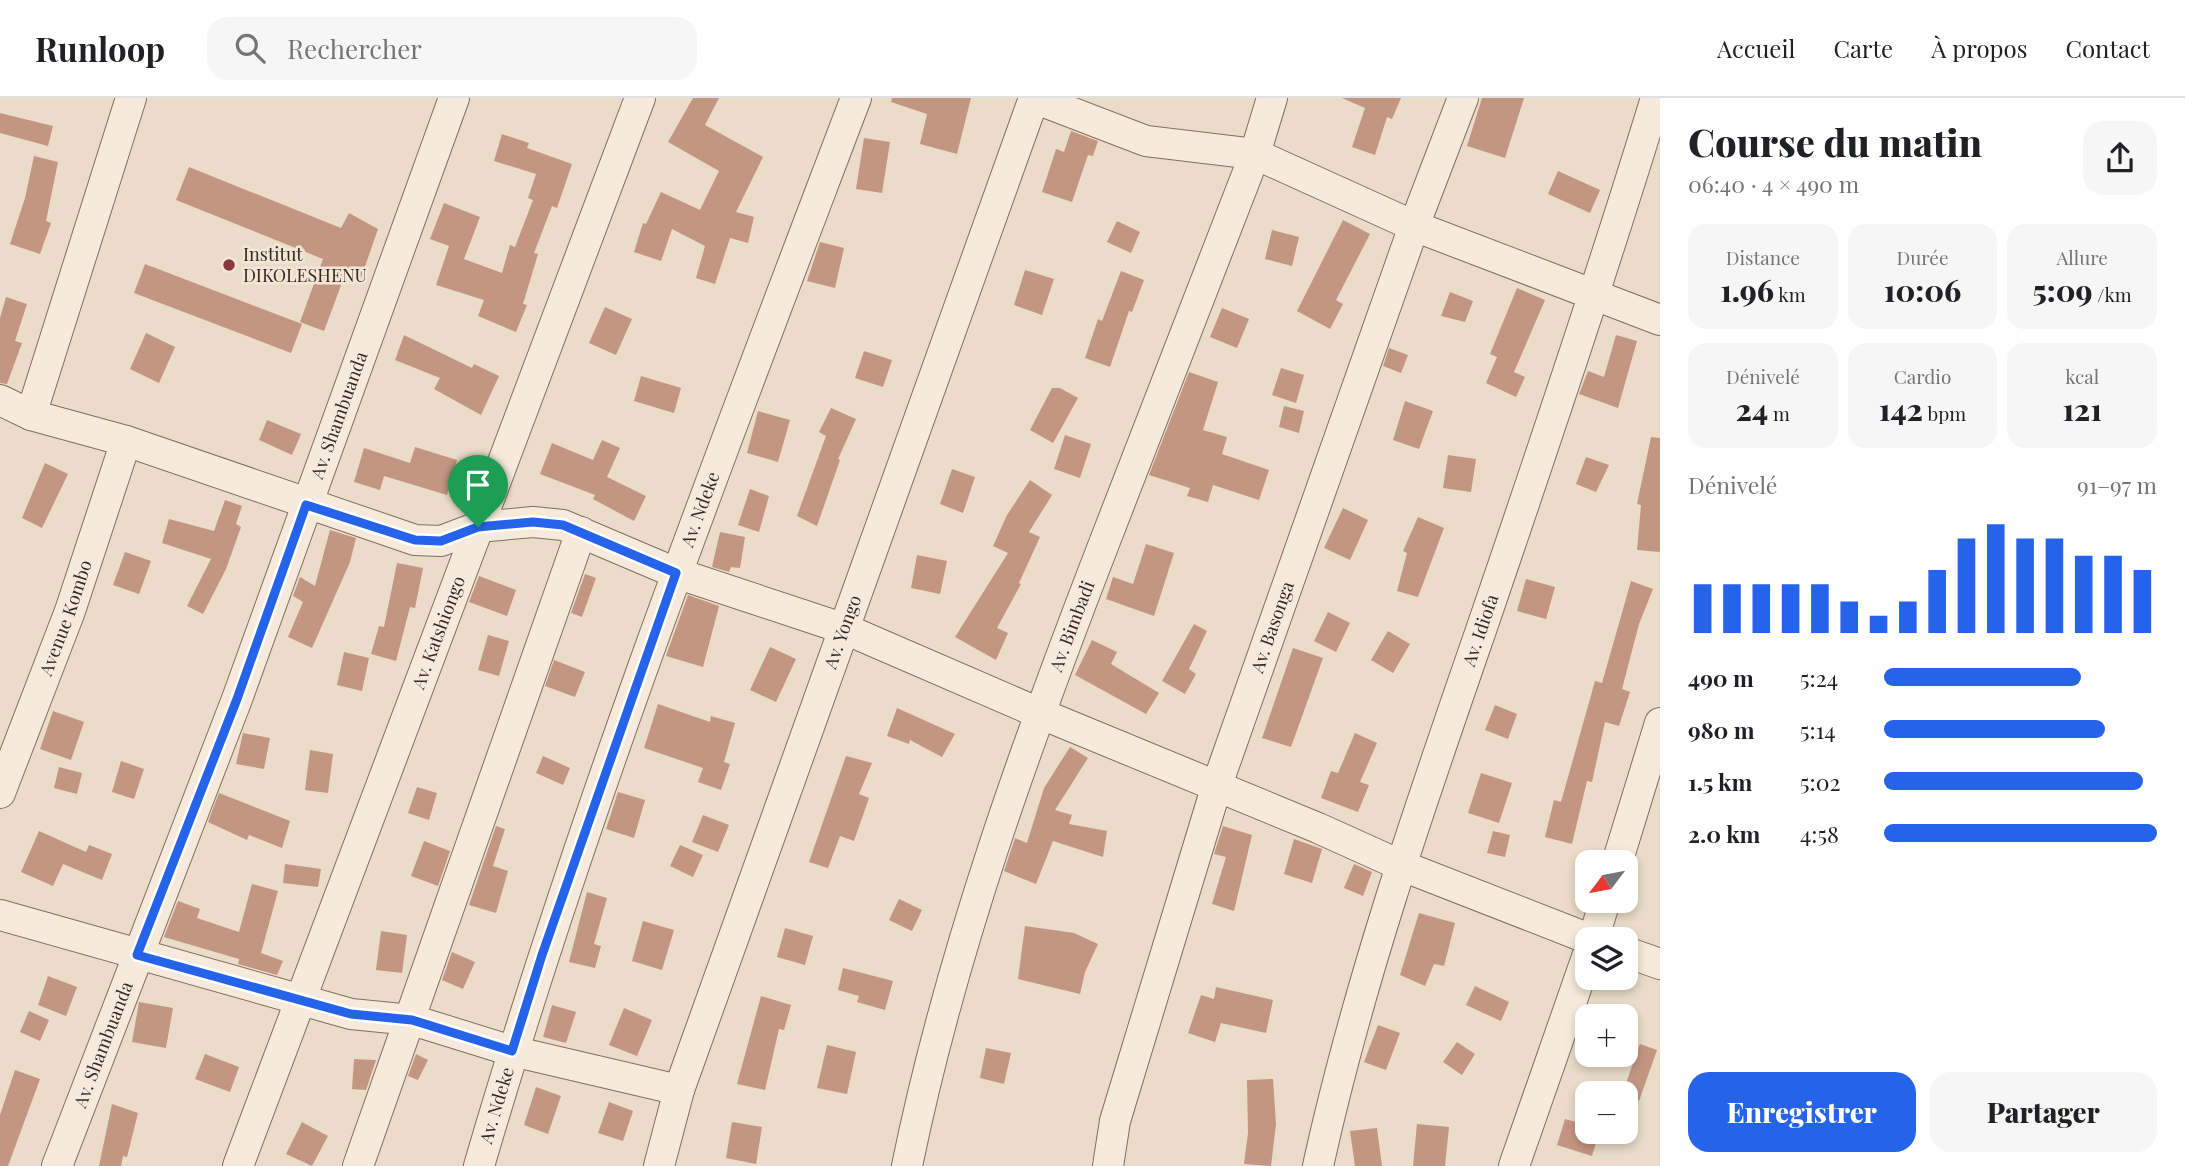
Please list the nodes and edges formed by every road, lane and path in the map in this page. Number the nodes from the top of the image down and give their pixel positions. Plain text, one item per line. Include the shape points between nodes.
1 (131, 98) edge
2 (454, 98) edge
3 (640, 98) edge
4 (856, 98) edge
5 (1034, 98) edge
6 (1272, 98) edge
7 (1463, 98) edge
8 (1656, 98) edge
9 (1255, 154) junction
10 (1414, 226) junction
11 (1595, 298) junction
12 (1660, 320) edge
13 (0, 400) edge
14 (31, 415) junction
15 (126, 441) junction
16 (306, 505) junction
17 (478, 527) junction
18 (581, 532) junction
19 (676, 573) junction
20 (845, 629) junction
21 (1039, 713) junction
22 (1660, 723) edge
23 (1217, 785) junction
24 (0, 793) edge
25 (1621, 850) edge
26 (1400, 865) junction
27 (0, 915) edge
28 (1575, 933) edge
29 (137, 955) junction
30 (1638, 956) edge
31 (1660, 964) edge
32 (1575, 990) edge
33 (300, 999) junction
34 (412, 1020) junction
35 (512, 1051) junction
36 (679, 1090) junction
37 (57, 1166) edge
38 (238, 1166) edge
39 (358, 1166) edge
40 (479, 1166) edge
41 (659, 1166) edge
42 (907, 1166) edge
43 (1108, 1166) edge
44 (1318, 1166) edge
45 (1514, 1166) edge

1 - 14 street
2 - 16 street, Av. Shambuanda
3 - 17 street, Av. Katshiongo
4 - 19 street, Av. Ndeke
5 - 9 street via 1146,141
5 - 20 street, Av. Yongo
6 - 9 street, Av. Bimbadi
7 - 10 street, Av. Basonga
8 - 11 street, Av. Idiofa
9 - 10 street
9 - 21 street, Av. Bimbadi
10 - 11 street
10 - 23 street, Av. Basonga
11 - 12 street
11 - 26 street, Av. Idiofa
13 - 14 street
14 - 15 street
15 - 16 street
15 - 24 street, Avenue Kombo via 70,611
16 - 17 street via 415,540 441,541
16 - 29 street, Av. Shambuanda via 237,699
17 - 18 street via 533,522
17 - 33 street, Av. Katshiongo
18 - 19 street
18 - 34 street
19 - 20 street
19 - 35 street, Av. Ndeke
20 - 21 street
20 - 36 street, Av. Yongo
21 - 23 street
21 - 42 street, Av. Bimbadi via 967,926 922,1089
22 - 25 street
23 - 26 street
23 - 43 street, Av. Basonga via 1115,1121
26 - 28 street
26 - 44 street, Av. Idiofa via 1366,973
27 - 29 street
29 - 33 street
29 - 37 street, Av. Shambuanda
30 - 31 street
32 - 45 street
33 - 34 street via 351,1014
33 - 38 street, Av. Katshiongo
34 - 35 street
34 - 39 street
35 - 36 street
35 - 40 street, Av. Ndeke
36 - 41 street, Av. Yongo

